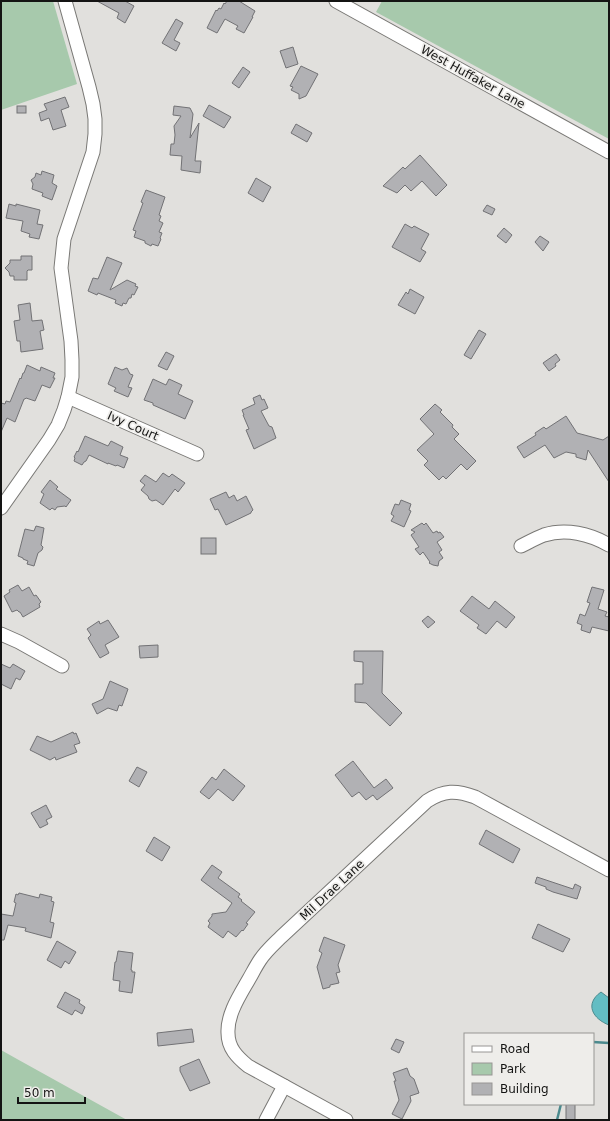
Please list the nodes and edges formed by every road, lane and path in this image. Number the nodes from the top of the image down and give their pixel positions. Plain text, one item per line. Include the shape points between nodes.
1 (65, 1) edge
2 (336, 1) edge
3 (609, 152) edge
4 (68, 397) junction
5 (197, 454) dead end
6 (1, 508) edge
7 (609, 545) edge
8 (521, 546) dead end
9 (1, 634) edge
10 (62, 666) dead end
11 (609, 870) edge
12 (284, 1086) junction
13 (266, 1120) edge
14 (346, 1120) edge

1 - 4 street via 89,87 95,119 93,152 64,239 62,253 62,283 72,360
2 - 3 street, West Huffaker Lane
4 - 5 street, Ivy Court
4 - 6 street via 49,440
7 - 8 street via 589,536 559,532 535,538
9 - 10 street
11 - 12 street, Mil Drae Lane via 474,797 452,792 436,795 270,948 260,959 237,1000 228,1033 233,1052 248,1066
12 - 13 street
12 - 14 street, Mil Drae Lane

